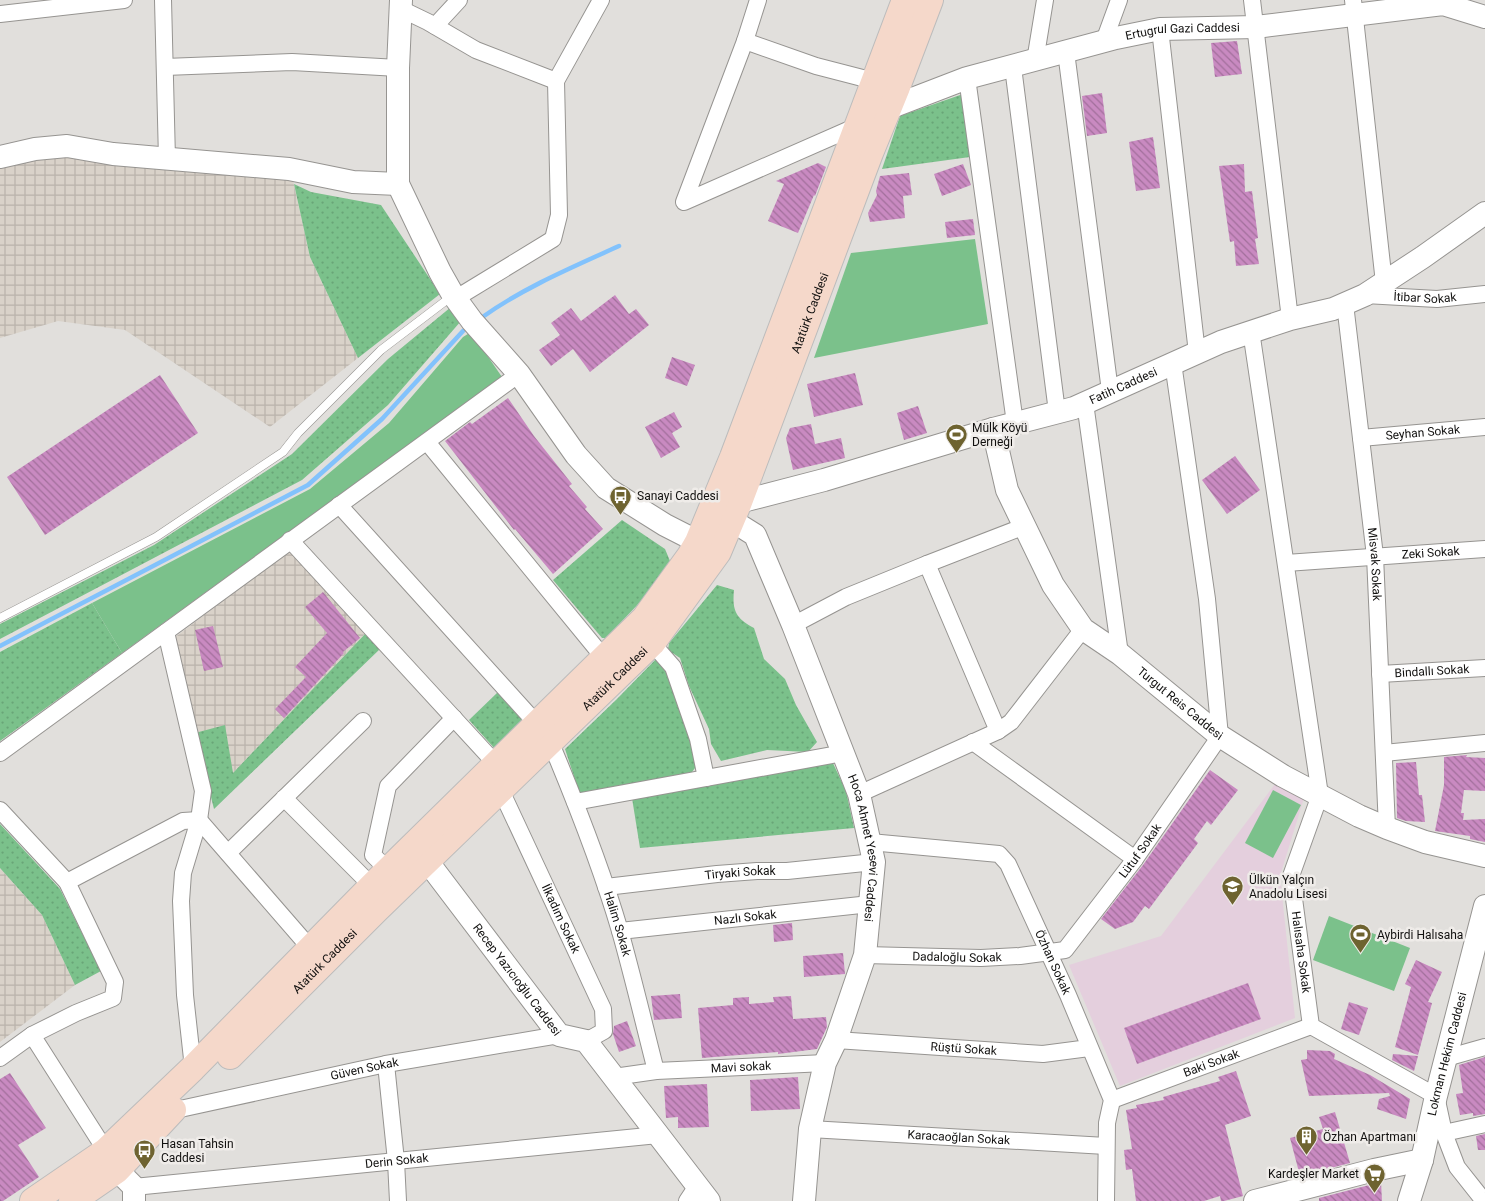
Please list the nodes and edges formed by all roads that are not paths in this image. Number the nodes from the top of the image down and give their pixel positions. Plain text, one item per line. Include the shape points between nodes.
1 (124, 0) edge
2 (164, 0) edge
3 (459, 0) edge
4 (601, 0) edge
5 (758, 0) edge
6 (905, 0) edge
7 (930, 0) edge
8 (1045, 0) edge
9 (1119, 0) edge
10 (1252, 0) edge
11 (1443, 2) edge
12 (401, 5) edge
13 (1354, 7) edge
14 (0, 14) edge
15 (1485, 17) edge
16 (435, 26) junction
17 (1256, 26) junction
18 (1160, 29) junction
19 (745, 41) junction
20 (1104, 42) junction
21 (1066, 52) junction
22 (1035, 61) junction
23 (165, 67) junction
24 (1013, 67) junction
25 (398, 68) junction
26 (967, 78) junction
27 (556, 81) junction
28 (874, 81) junction
29 (889, 108) junction
30 (857, 126) junction
31 (0, 157) edge
32 (167, 159) junction
33 (398, 184) junction
34 (1485, 213) edge
35 (1384, 283) junction
36 (1485, 294) edge
37 (453, 295) junction
38 (1355, 300) junction
39 (1290, 320) junction
40 (1251, 331) junction
41 (1197, 353) junction
42 (1173, 363) junction
43 (519, 374) junction
44 (1110, 391) junction
45 (1085, 403) junction
46 (1057, 412) junction
47 (1015, 424) junction
48 (1485, 428) edge
49 (993, 429) junction
50 (1361, 438) junction
51 (426, 442) junction
52 (339, 505) junction
53 (735, 511) junction
54 (1025, 526) junction
55 (290, 540) junction
56 (708, 547) junction
57 (1485, 550) edge
58 (1375, 556) junction
59 (1286, 563) junction
60 (927, 564) junction
61 (0, 618) edge
62 (793, 625) junction
63 (1083, 629) junction
64 (166, 632) junction
65 (652, 643) junction
66 (1120, 654) junction
67 (604, 658) junction
68 (1485, 668) edge
69 (1380, 674) junction
70 (454, 718) junction
71 (363, 721) dead end
72 (998, 732) junction
73 (544, 733) junction
74 (1220, 736) junction
75 (973, 742) junction
76 (1485, 743) edge
77 (843, 753) junction
78 (1384, 753) junction
79 (0, 754) edge
80 (496, 764) junction
81 (706, 778) junction
82 (498, 792) junction
83 (859, 794) junction
84 (1320, 795) junction
85 (284, 798) junction
86 (575, 802) junction
87 (0, 810) edge
88 (199, 820) junction
89 (1387, 828) junction
90 (872, 852) junction
91 (228, 853) junction
92 (1485, 856) edge
93 (1135, 859) junction
94 (427, 861) junction
95 (380, 878) junction
96 (67, 882) junction
97 (606, 887) junction
98 (870, 904) junction
99 (1485, 906) edge
100 (620, 931) junction
101 (311, 949) junction
102 (1048, 952) junction
103 (865, 955) junction
104 (1477, 967) edge
105 (1311, 1026) junction
106 (32, 1035) junction
107 (559, 1035) junction
108 (836, 1040) junction
109 (586, 1042) junction
110 (1485, 1047) edge
111 (1089, 1048) junction
112 (0, 1058) edge
113 (1446, 1058) junction
114 (825, 1063) junction
115 (386, 1064) junction
116 (193, 1068) junction
117 (656, 1071) junction
118 (614, 1077) junction
119 (1436, 1096) junction
120 (1112, 1100) junction
121 (171, 1111) junction
122 (1485, 1124) edge
123 (810, 1129) junction
124 (1444, 1133) junction
125 (658, 1135) junction
126 (1106, 1146) junction
127 (1422, 1160) junction
128 (396, 1161) junction
129 (123, 1177) edge
130 (698, 1196) edge
131 (1264, 1200) edge
132 (1485, 1200) edge
133 (33, 1201) edge
134 (72, 1201) edge
135 (398, 1201) edge
136 (804, 1201) edge
137 (1106, 1201) edge
138 (1409, 1201) edge

1 - 14 street
2 - 23 street
3 - 16 street
4 - 27 street
5 - 19 street
6 - 28 main road
7 - 29 main road, Atatürk Caddesi
8 - 22 street
9 - 20 street
10 - 17 street
11 - 13 street, Ertugrul Gazi Caddesi
11 - 15 street, Ertugrul Gazi Caddesi
12 - 16 street
12 - 25 street
13 - 17 street, Ertugrul Gazi Caddesi
13 - 35 street
16 - 27 street via 476,50
17 - 18 street, Ertugrul Gazi Caddesi
17 - 39 street
18 - 20 street, Ertugrul Gazi Caddesi
18 - 41 street
19 - 28 street via 816,66
19 - 30 street via 684,202
20 - 21 street, Ertugrul Gazi Caddesi
21 - 22 street, Ertugrul Gazi Caddesi
21 - 44 street
22 - 24 street, Ertugrul Gazi Caddesi
23 - 25 street via 292,62
23 - 32 street
24 - 26 street, Ertugrul Gazi Caddesi
24 - 46 street
25 - 33 street
26 - 29 street, Ertugrul Gazi Caddesi
26 - 47 street
27 - 37 street via 559,215 553,239 458,298
28 - 30 main road
29 - 53 main road, Atatürk Caddesi
30 - 56 main road via 733,457
31 - 32 street via 67,146
32 - 33 street via 289,169 353,182
33 - 37 street
34 - 35 street, Fatih Caddesi
35 - 38 street, Fatih Caddesi
36 - 38 street, İtibar Sokak via 1437,299
37 - 43 street
37 - 61 lane via 381,350 283,452 156,537
38 - 39 street, Fatih Caddesi
38 - 50 street, Misvak Sokak
39 - 40 street, Fatih Caddesi
40 - 41 street, Fatih Caddesi
40 - 59 street, Halısaha Sokak
41 - 42 street, Fatih Caddesi
42 - 44 street, Fatih Caddesi
42 - 74 street via 1207,599
43 - 51 street
43 - 56 street via 576,456 606,488
44 - 45 street, Fatih Caddesi
45 - 46 street, Fatih Caddesi
45 - 66 street
46 - 47 street, Fatih Caddesi
47 - 49 street, Fatih Caddesi
48 - 50 street, Seyhan Sokak
49 - 53 street, Fatih Caddesi via 824,480
49 - 54 street, Turgut Reis Caddesi via 1008,490
50 - 58 street, Misvak Sokak
51 - 52 street
51 - 67 street
52 - 55 street
52 - 73 street, Halim Sokak
53 - 56 main road, Atatürk Caddesi
53 - 62 street, Hoca Ahmet Yesevi Caddesi via 755,535
54 - 60 street
54 - 63 street, Turgut Reis Caddesi via 1053,585
55 - 64 street
55 - 70 street
56 - 65 main road, Atatürk Caddesi
56 - 67 main road via 690,556 645,618
57 - 58 street, Zeki Sokak
58 - 59 street, Zeki Sokak
58 - 69 street, Misvak Sokak
59 - 84 street, Halısaha Sokak
60 - 62 street via 846,597
60 - 72 street
62 - 77 street, Hoca Ahmet Yesevi Caddesi
63 - 66 street, Turgut Reis Caddesi
63 - 72 street via 1011,722
64 - 79 street
64 - 88 street via 203,791
65 - 73 main road, Atatürk Caddesi
65 - 81 street via 673,667 698,739
66 - 74 street, Turgut Reis Caddesi
67 - 73 main road
68 - 69 street, Bindallı Sokak
69 - 78 street, Misvak Sokak
70 - 80 street
70 - 95 street via 388,786 373,855
71 - 85 street
72 - 75 street
73 - 80 main road
73 - 82 main road, Atatürk Caddesi
73 - 86 street, Halim Sokak
74 - 84 street, Turgut Reis Caddesi
74 - 93 street, Lütuf Sokak
75 - 83 street
75 - 93 street
76 - 78 street
77 - 81 street
77 - 83 street, Hoca Ahmet Yesevi Caddesi
78 - 89 street, Misvak Sokak
80 - 95 main road
81 - 86 street
82 - 94 main road, Atatürk Caddesi
82 - 109 street, İlkadım Sokak via 505,799 603,1009 604,1031
83 - 90 street, Hoca Ahmet Yesevi Caddesi
84 - 89 street, Turgut Reis Caddesi
84 - 105 street, Halısaha Sokak via 1291,876
85 - 91 street
85 - 95 street
86 - 97 street, Halim Sokak
87 - 96 street
88 - 91 street
88 - 96 street via 183,821
88 - 116 street via 183,874 182,901 185,995
89 - 92 street, Turgut Reis Caddesi via 1425,842
90 - 97 street, Tiryaki Sokak via 787,871 733,873
90 - 98 street, Hoca Ahmet Yesevi Caddesi
90 - 102 street, Özhan Sokak via 999,854 1008,864
91 - 101 street
93 - 102 street, Lütuf Sokak via 1065,950
94 - 107 street, Recep Yazıcıoğlu Caddesi
94 - 121 main road, Atatürk Caddesi via 206,1081
95 - 101 main road
96 - 106 street via 115,982 113,998
97 - 100 street, Halim Sokak
98 - 100 street, Nazlı Sokak
98 - 103 street, Hoca Ahmet Yesevi Caddesi
99 - 104 street, Lokman Hekim Caddesi
100 - 117 street, Halim Sokak
101 - 116 main road
102 - 103 street, Dadaloğlu Sokak via 980,958
102 - 111 street, Özhan Sokak
103 - 108 street, Hoca Ahmet Yesevi Caddesi
104 - 113 street, Lokman Hekim Caddesi
105 - 119 street
105 - 120 street, Baki Sokak
106 - 112 street
106 - 129 street
107 - 109 street, Recep Yazıcıoğlu Caddesi
107 - 115 street, Güven Sokak
108 - 111 street, Rüştü Sokak via 1043,1054
108 - 114 street, Hoca Ahmet Yesevi Caddesi
109 - 118 street
110 - 113 street
111 - 120 street, Özhan Sokak
113 - 119 street, Lokman Hekim Caddesi
114 - 117 street, Mavi sokak
114 - 123 street, Hoca Ahmet Yesevi Caddesi
115 - 121 street, Güven Sokak
115 - 128 street
116 - 129 main road
117 - 118 street
118 - 125 street
119 - 124 street
119 - 127 street, Lokman Hekim Caddesi
120 - 126 street via 1106,1122
121 - 129 main road, Atatürk Caddesi
122 - 124 street
123 - 126 street, Karacaoğlan Sokak
123 - 136 street, Hoca Ahmet Yesevi Caddesi
124 - 132 street via 1457,1167
125 - 128 street, Derin Sokak
125 - 130 street
126 - 137 street
127 - 131 street
127 - 138 street, Lokman Hekim Caddesi
128 - 129 street, Derin Sokak
128 - 135 street
129 - 133 main road
129 - 134 main road, Atatürk Caddesi

